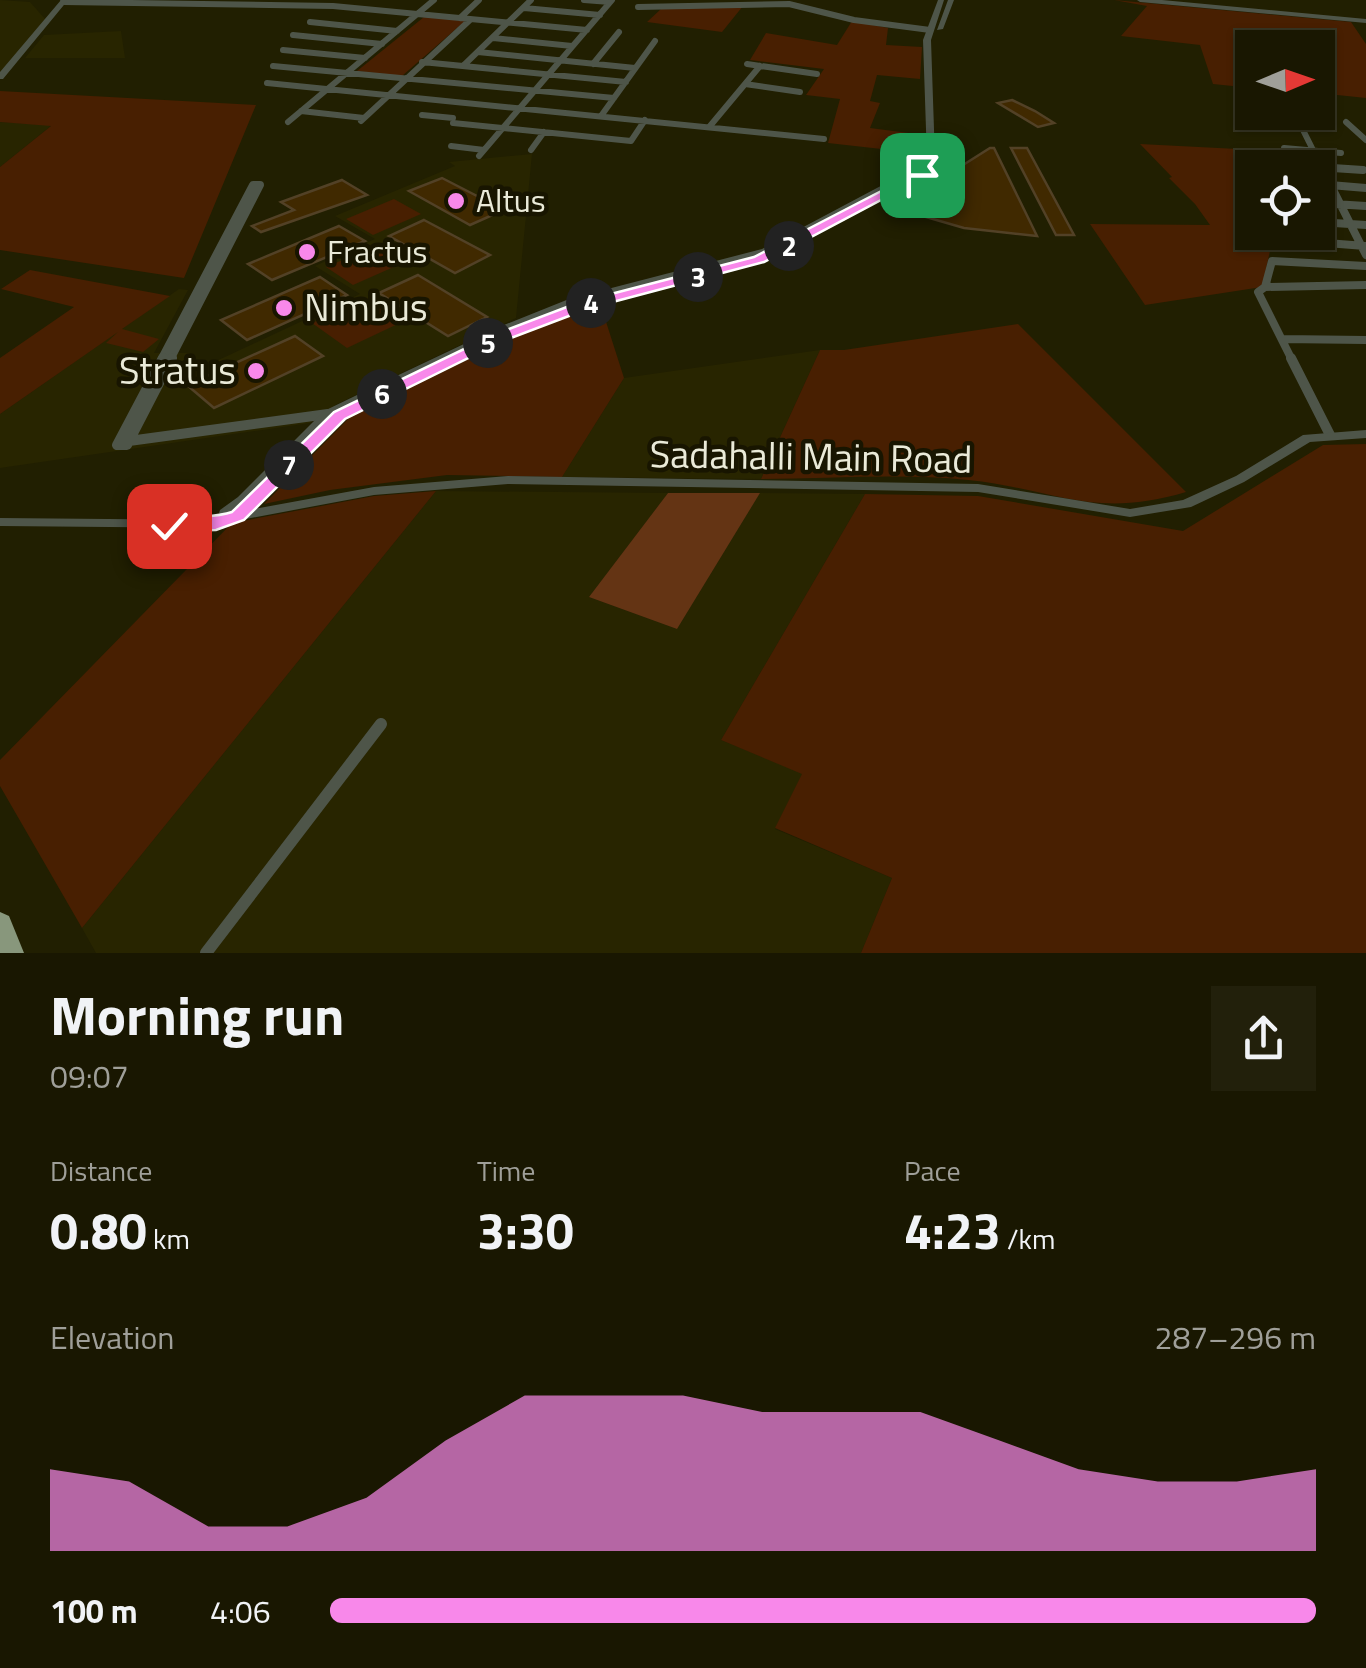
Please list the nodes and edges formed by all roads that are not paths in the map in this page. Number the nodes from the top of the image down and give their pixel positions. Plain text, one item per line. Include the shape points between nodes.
1 (342, 0) edge
2 (434, 0) edge
3 (479, 0) edge
4 (531, 0) edge
5 (584, 0) edge
6 (1140, 0) edge
7 (1156, 0) edge
8 (1235, 0) edge
9 (64, 1) edge
10 (611, 1) edge
11 (945, 5) edge
12 (333, 6) junction
13 (1202, 6) junction
14 (524, 8) junction
15 (638, 8) dead end
16 (1242, 9) junction
17 (417, 14) junction
18 (600, 15) junction
19 (460, 18) junction
20 (470, 20) junction
21 (1366, 20) edge
22 (310, 22) junction
23 (508, 23) junction
24 (587, 30) junction
25 (930, 30) junction
26 (397, 31) junction
27 (619, 32) dead end
28 (292, 35) junction
29 (492, 38) junction
30 (654, 42) dead end
31 (382, 44) junction
32 (572, 46) junction
33 (478, 52) junction
34 (365, 58) junction
35 (558, 60) junction
36 (422, 62) junction
37 (593, 64) junction
38 (747, 64) dead end
39 (274, 66) dead end
40 (463, 66) junction
41 (760, 66) junction
42 (635, 68) junction
43 (346, 73) junction
44 (545, 74) junction
45 (817, 74) dead end
46 (0, 77) edge
47 (404, 78) junction
48 (626, 82) junction
49 (266, 83) dead end
50 (745, 84) junction
51 (327, 89) junction
52 (532, 90) junction
53 (800, 92) dead end
54 (387, 95) junction
55 (614, 98) junction
56 (436, 100) junction
57 (518, 108) junction
58 (301, 111) junction
59 (601, 116) junction
60 (645, 120) junction
61 (288, 122) dead end
62 (1346, 122) dead end
63 (710, 126) junction
64 (502, 128) junction
65 (1303, 130) edge
66 (544, 132) junction
67 (824, 139) dead end
68 (1366, 140) edge
69 (452, 146) dead end
70 (1284, 148) dead end
71 (531, 150) dead end
72 (1313, 150) joint
73 (1335, 152) edge
74 (1341, 153) dead end
75 (1335, 169) edge
76 (1363, 170) dead end
77 (256, 185) dead end
78 (1335, 185) edge
79 (1366, 188) edge
80 (1335, 193) edge
81 (1335, 204) edge
82 (1340, 204) junction
83 (1366, 206) edge
84 (1335, 223) edge
85 (825, 224) junction
86 (1350, 224) junction
87 (1366, 225) edge
88 (1335, 243) edge
89 (1364, 246) edge
90 (1366, 255) edge
91 (1366, 266) edge
92 (1366, 285) edge
93 (1265, 288) junction
94 (1282, 339) junction
95 (1366, 340) edge
96 (373, 395) junction
97 (328, 414) junction
98 (1330, 434) junction
99 (1366, 434) edge
100 (231, 515) junction
101 (0, 519) edge
102 (381, 724) dead end
103 (0, 924) edge
104 (11, 953) edge
105 (206, 953) edge

1 - 12 street
2 - 17 street
3 - 19 street
4 - 14 street
5 - 10 street
6 - 13 street
7 - 13 street
8 - 16 street
9 - 12 street
9 - 46 street
10 - 18 street
11 - 25 street
11 - 85 street via 934,43 938,164
12 - 17 street
12 - 22 street
13 - 16 street
14 - 18 street
14 - 23 street
15 - 25 street via 789,4
16 - 21 street
17 - 19 street
17 - 26 street
18 - 24 street
19 - 20 street
20 - 23 street
20 - 36 street
22 - 26 street
22 - 28 street
23 - 24 street
23 - 29 street
24 - 32 street
25 - 85 street via 932,159
26 - 31 street
27 - 37 street
28 - 31 street
28 - 34 street via 283,46
29 - 32 street
29 - 33 street
30 - 42 street
31 - 34 street
32 - 35 street
33 - 35 street
33 - 40 street
34 - 43 street
35 - 37 street
35 - 44 street
36 - 40 street
36 - 47 street
37 - 42 street
38 - 41 street
39 - 43 street
40 - 44 street
41 - 45 street
41 - 50 street
42 - 48 street
43 - 47 street
43 - 51 street
44 - 48 street
44 - 52 street
47 - 52 street
47 - 54 street
48 - 55 street
49 - 51 street
50 - 53 street
50 - 63 street
51 - 54 street
51 - 58 street
52 - 55 street
52 - 57 street
54 - 56 street
54 - 58 street via 362,119
55 - 59 street
56 - 57 street
56 - 64 street via 420,117
57 - 59 street
57 - 64 street
58 - 61 street
59 - 60 street
60 - 63 street
60 - 66 street via 631,141
62 - 68 street
63 - 67 street
64 - 66 street
64 - 69 street via 481,153
65 - 72 street
66 - 71 street
70 - 72 street
73 - 74 street
75 - 76 street
77 - 97 street via 124,444
78 - 79 street
80 - 82 street
81 - 82 street
82 - 83 street
82 - 86 street
84 - 86 street
85 - 96 street via 731,269 553,315
86 - 87 street
86 - 89 street
88 - 89 street
89 - 90 street
91 - 93 street via 1274,260
92 - 93 street
93 - 94 street via 1258,292
94 - 95 street
94 - 98 street
96 - 97 street
96 - 100 street via 324,429
97 - 100 street
98 - 99 street, Sadahalli Main Road
98 - 100 street, Sadahalli Main Road via 1300,440 1186,504 1130,514 978,488 508,480
100 - 101 street, Sadahalli Main Road via 216,524
102 - 105 street
103 - 104 highway

